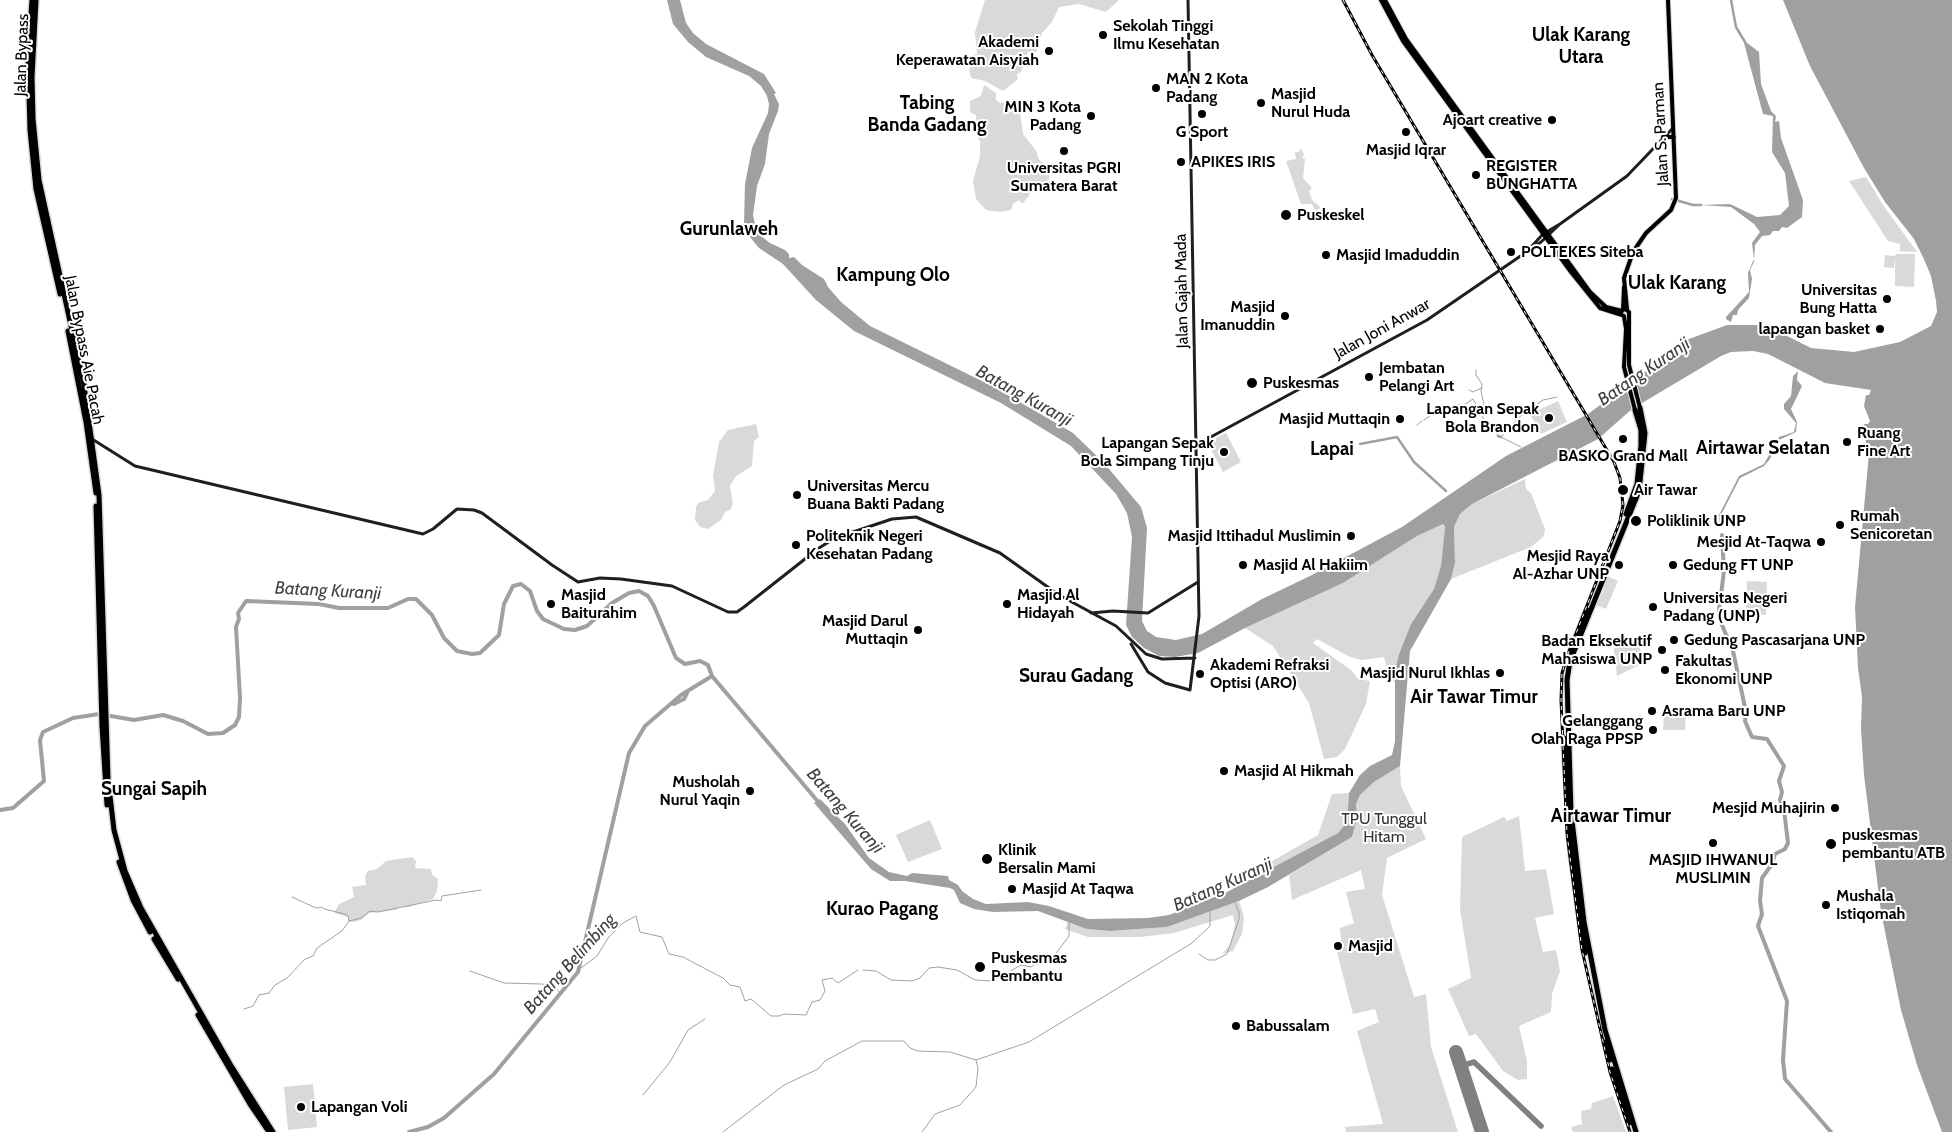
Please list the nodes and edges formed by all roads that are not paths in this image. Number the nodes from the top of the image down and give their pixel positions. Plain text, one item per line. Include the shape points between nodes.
1 (32, 0) edge
2 (36, 0) edge
3 (1188, 0) edge
4 (1381, 0) edge
5 (1385, 0) edge
6 (1668, 0) edge
7 (31, 112) junction
8 (1458, 114) junction
9 (1673, 128) junction
10 (1663, 137) junction
11 (1674, 137) junction
12 (1546, 235) junction
13 (1624, 313) junction
14 (1637, 409) joint
15 (90, 438) junction
16 (1196, 445) junction
17 (1199, 582) junction
18 (1091, 613) junction
19 (1136, 650) junction
20 (1195, 657) junction
21 (222, 1053) junction
22 (268, 1132) edge
23 (273, 1132) edge
24 (1634, 1132) edge

1 - 7 highway via 28,60
2 - 7 highway, Jalan Bypass
3 - 16 main road, Jalan Gajah Mada
4 - 8 main road via 1403,41
5 - 8 main road via 1406,39
6 - 9 main road, Jalan S. Parman
7 - 15 highway, Jalan Bypass Aie Pacah via 42,198 84,386
8 - 12 main road
8 - 12 main road
9 - 10 main road, Jalan Joni Anwar
9 - 11 main road, Jalan S. Parman
10 - 11 main road
10 - 12 main road, Jalan Joni Anwar via 1627,176
11 - 13 main road, Jalan S. Parman via 1676,200 1639,242 1626,269
12 - 13 main road via 1593,295 1606,307
12 - 16 main road, Jalan Joni Anwar via 1427,320
13 - 14 main road, Jalan S. Parman via 1630,380
14 - 24 highway via 1645,434 1640,488 1564,669 1565,773 1582,922 1598,1009
15 - 18 main road via 135,466 423,534 457,509 474,510 578,582 600,578 672,586 728,612 737,612 835,538 898,517 916,517 1000,553
15 - 21 highway, Jalan Bypass Aie Pacah via 96,500 104,780 112,836 122,873 145,919
16 - 17 main road, Jalan Gajah Mada
17 - 18 main road via 1154,610
17 - 20 main road, Jalan Gajah Mada
18 - 19 main road via 1118,628
19 - 20 main road via 1162,659
19 - 20 main road, Jalan Gajah Mada via 1153,675 1190,690
21 - 22 highway
21 - 23 highway

